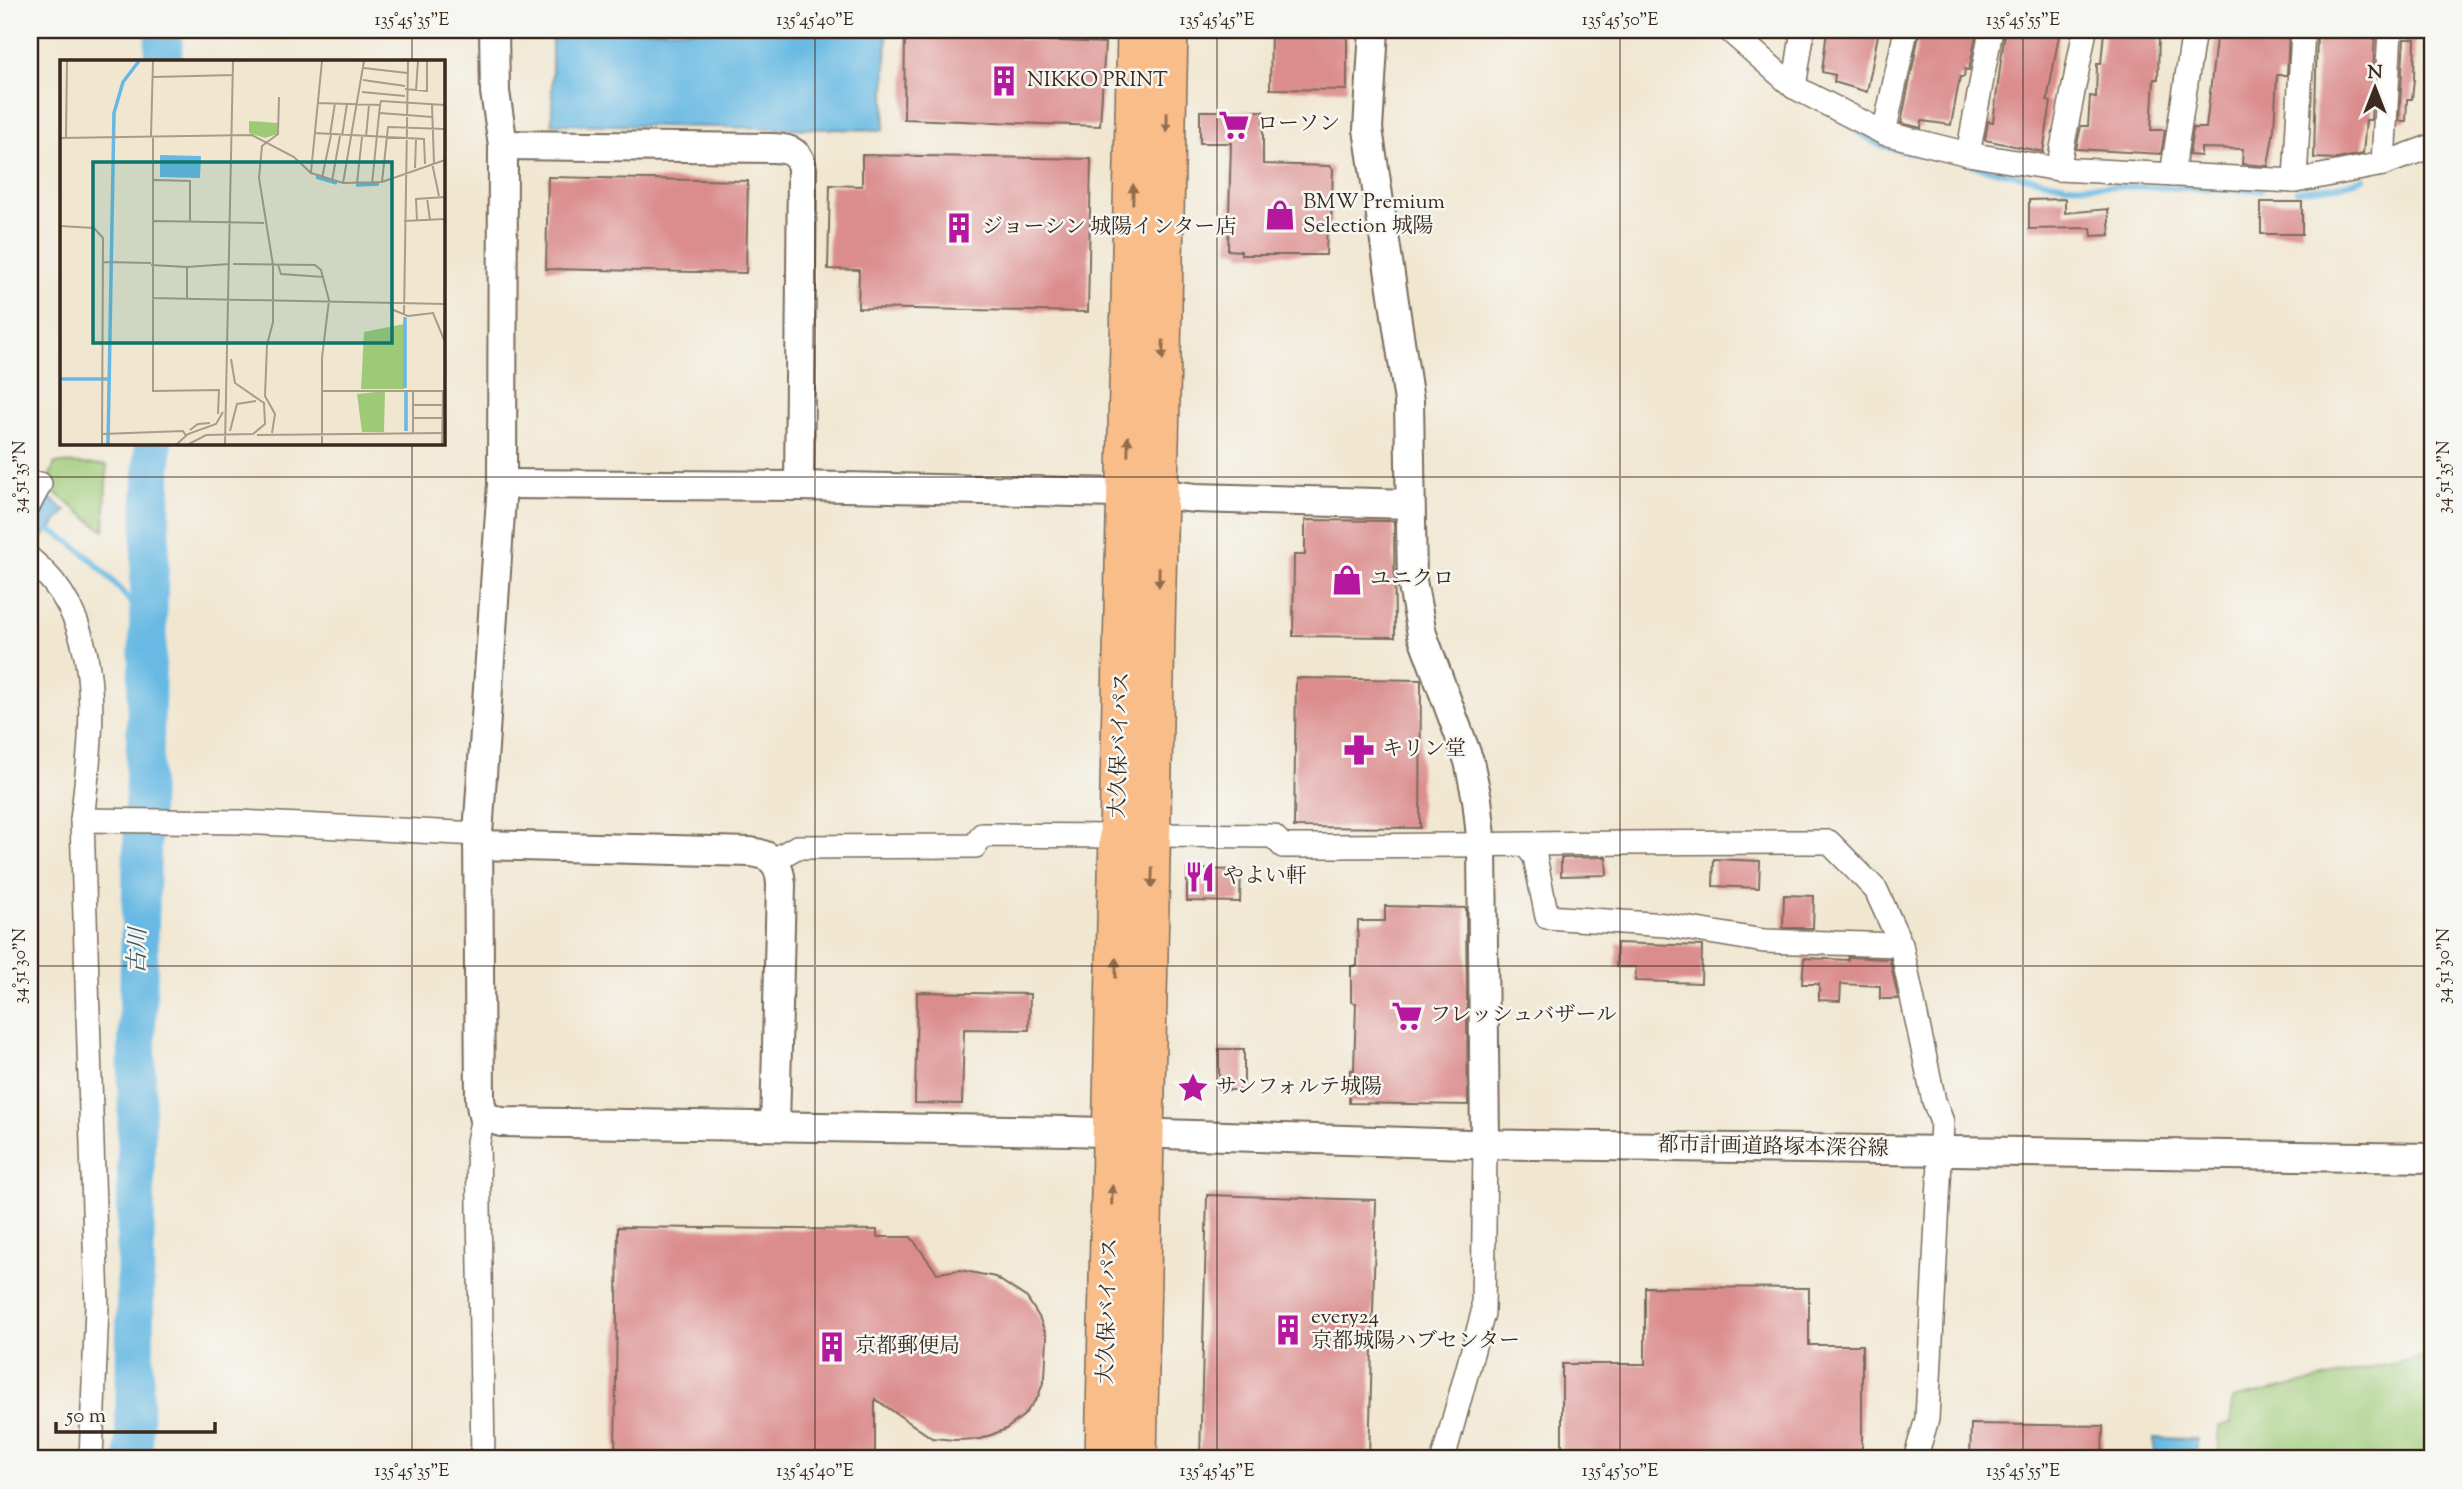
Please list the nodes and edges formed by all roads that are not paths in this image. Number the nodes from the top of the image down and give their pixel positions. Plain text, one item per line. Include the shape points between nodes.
1 (494, 30) edge
2 (1136, 30) edge
3 (1169, 30) edge
4 (1374, 30) edge
5 (1729, 30) edge
6 (1803, 30) edge
7 (1906, 30) edge
8 (1991, 30) edge
9 (2085, 30) edge
10 (2194, 30) edge
11 (2303, 30) edge
12 (2390, 30) edge
13 (1794, 87) junction
14 (1884, 133) junction
15 (503, 145) junction
16 (2432, 146) edge
17 (1968, 154) junction
18 (2383, 164) junction
19 (2058, 169) junction
20 (2172, 175) junction
21 (2295, 181) junction
22 (502, 484) junction
23 (799, 486) junction
24 (1144, 493) junction
25 (1410, 504) junction
26 (30, 559) edge
27 (82, 820) junction
28 (478, 839) junction
29 (1103, 841) junction
30 (1165, 841) junction
31 (1526, 845) junction
32 (1482, 846) junction
33 (774, 860) junction
34 (1901, 945) junction
35 (483, 1116) junction
36 (775, 1126) junction
37 (1129, 1135) junction
38 (1485, 1144) junction
39 (1940, 1151) junction
40 (2432, 1158) edge
41 (91, 1459) edge
42 (483, 1459) edge
43 (1104, 1459) edge
44 (1138, 1459) edge
45 (1443, 1459) edge
46 (1915, 1459) edge

1 - 15 street via 495,92
24 -> 2 highway, 大久保バイパス
3 -> 24 highway, 大久保バイパス
4 - 25 street via 1368,129 1409,401
5 - 13 street
6 - 13 street
7 - 14 street
8 - 17 street
9 - 19 street
10 - 20 street
11 - 21 street
12 - 18 street
13 - 14 street
14 - 17 street
15 - 22 street
15 - 23 street via 772,148 798,156 802,169
16 - 18 street
17 - 19 street
18 - 21 street
19 - 20 street
20 - 21 street
22 - 23 street
22 - 28 street
23 - 24 street
24 - 25 street
24 - 29 highway, 大久保バイパス
24 -> 30 highway, 大久保バイパス
25 - 32 street via 1412,581 1422,634 1469,761
26 - 27 street via 63,594 81,628 89,671 89,755
27 - 28 street via 185,821
27 - 41 street via 97,1306
28 - 33 street via 751,852
28 - 35 street
29 - 33 street via 982,835 975,846 797,847
37 -> 29 highway, 大久保バイパス
30 - 32 street via 1273,836 1283,846
30 -> 37 highway, 大久保バイパス
31 - 32 street
31 - 34 street via 1829,842 1876,890
31 - 34 street via 1535,857 1547,917 1666,925 1764,941
32 - 38 street
33 - 36 street via 782,885
34 - 39 street via 1942,1122
35 - 36 street, 都市計画道路塚本深谷線 via 501,1122
35 - 42 street via 478,1142
36 - 37 street, 都市計画道路塚本深谷線
37 - 38 street, 都市計画道路塚本深谷線
43 -> 37 highway, 大久保バイパス
37 - 44 highway, 大久保バイパス
38 - 39 street, 都市計画道路塚本深谷線
38 - 45 street via 1483,1313
39 - 40 street, 都市計画道路塚本深谷線
39 - 46 street via 1927,1419

